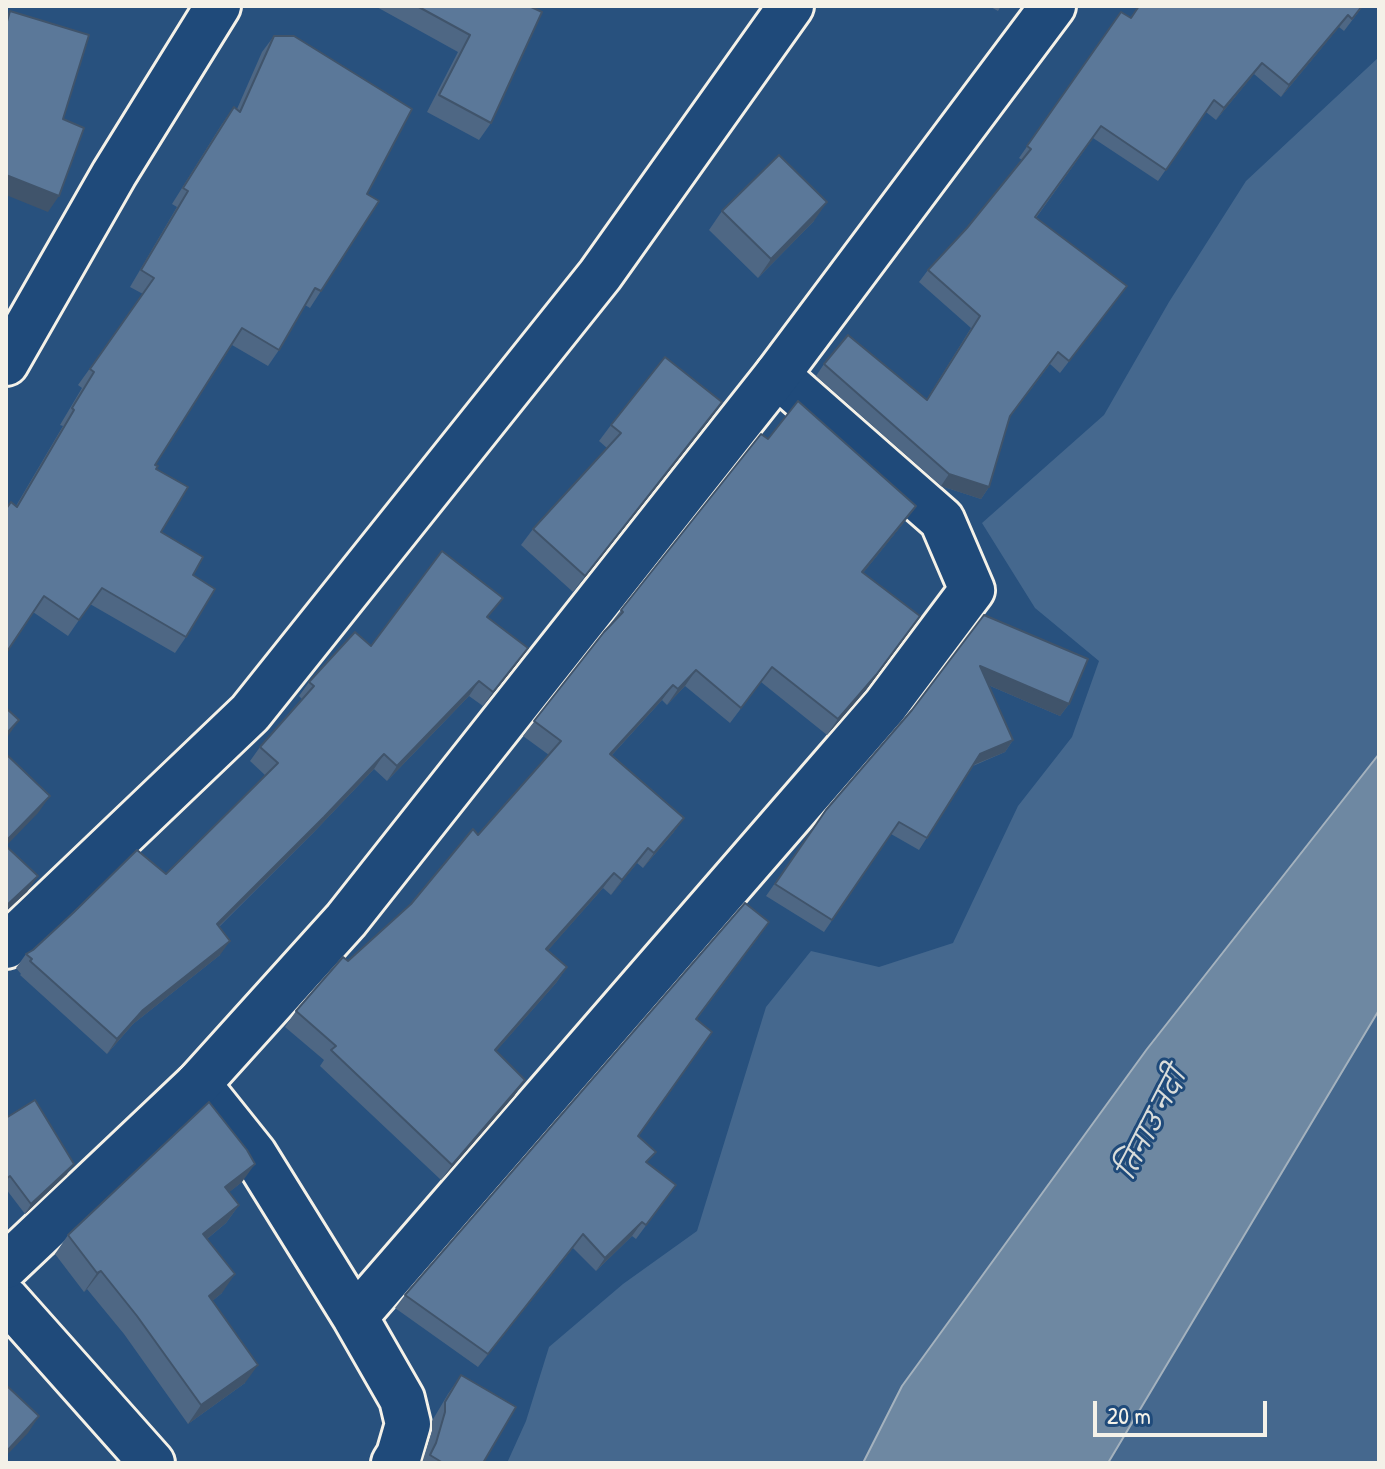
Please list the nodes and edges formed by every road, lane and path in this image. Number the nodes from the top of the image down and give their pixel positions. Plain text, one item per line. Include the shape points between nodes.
1 (791, 6) edge
2 (1053, 6) edge
3 (207, 9) edge
4 (6, 363) edge
5 (777, 375) junction
6 (6, 946) edge
7 (198, 1084) junction
8 (6, 1266) edge
9 (6, 1299) edge
10 (355, 1317) junction
11 (152, 1463) edge
12 (394, 1463) edge

1 - 6 street via 600,275 250,713
2 - 5 street
3 - 4 street
5 - 7 street via 346,920
5 - 10 street via 942,520 972,590 885,706
7 - 8 street
7 - 10 street via 254,1154
9 - 11 street
10 - 12 street via 402,1399 408,1424

